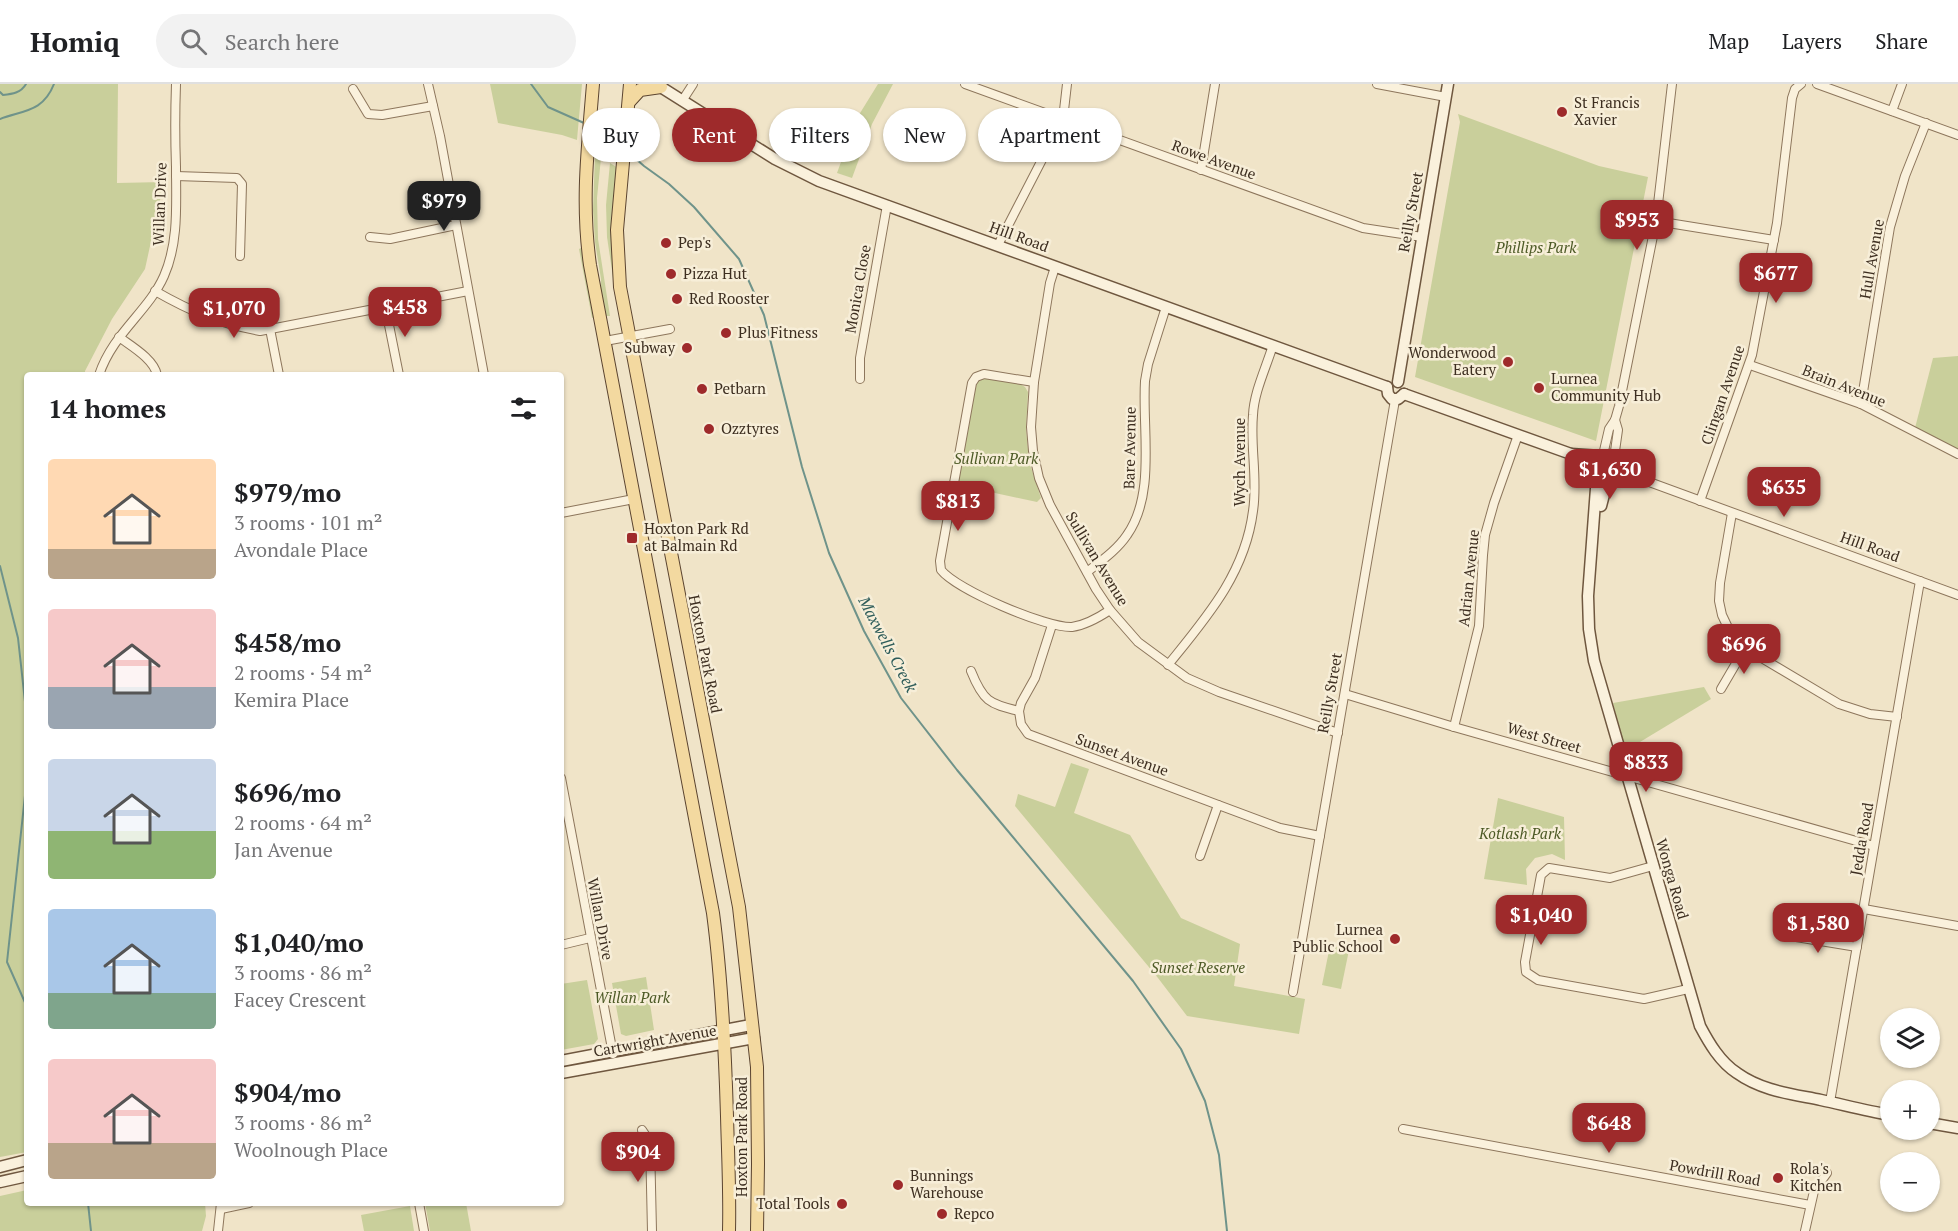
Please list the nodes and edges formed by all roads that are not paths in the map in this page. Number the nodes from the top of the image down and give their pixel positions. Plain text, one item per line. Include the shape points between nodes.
1 (176, 84) edge
2 (428, 84) edge
3 (593, 84) edge
4 (630, 84) edge
5 (693, 84) edge
6 (965, 84) edge
7 (1067, 84) edge
8 (1215, 84) edge
9 (1377, 84) edge
10 (1448, 84) edge
11 (1672, 84) edge
12 (1801, 84) edge
13 (1817, 84) edge
14 (1902, 84) edge
15 (658, 86) edge
16 (353, 89) dead end
17 (1446, 97) junction
18 (682, 101) junction
19 (629, 102) junction
20 (433, 106) junction
21 (1030, 108) edge
22 (1064, 108) edge
23 (1892, 111) junction
24 (1926, 123) junction
25 (1958, 135) edge
26 (1122, 141) edge
27 (1041, 162) edge
28 (1201, 170) junction
29 (176, 176) junction
30 (887, 205) junction
31 (1656, 221) junction
32 (456, 225) junction
33 (370, 237) dead end
34 (1422, 237) junction
35 (1774, 240) junction
36 (998, 245) junction
37 (240, 256) dead end
38 (1055, 267) junction
39 (155, 291) junction
40 (468, 291) junction
41 (385, 305) junction
42 (1166, 307) junction
43 (670, 328) dead end
44 (270, 329) junction
45 (629, 336) junction
46 (119, 337) junction
47 (604, 341) junction
48 (1273, 345) junction
49 (1750, 365) junction
50 (100, 372) edge
51 (156, 372) edge
52 (278, 372) edge
53 (398, 372) edge
54 (483, 372) edge
55 (860, 379) dead end
56 (1034, 382) junction
57 (1398, 382) junction
58 (1387, 387) junction
59 (1400, 397) junction
60 (1861, 404) junction
61 (1518, 435) junction
62 (1958, 454) edge
63 (1606, 466) junction
64 (634, 499) junction
65 (1700, 501) junction
66 (564, 512) edge
67 (1732, 513) junction
68 (1087, 572) junction
69 (1920, 581) junction
70 (1958, 595) edge
71 (1110, 610) junction
72 (1052, 625) junction
73 (1745, 648) junction
74 (1168, 664) junction
75 (971, 671) dead end
76 (1721, 689) dead end
77 (1345, 694) junction
78 (1019, 711) junction
79 (1897, 717) junction
80 (1454, 727) junction
81 (1338, 733) junction
82 (1625, 775) junction
83 (564, 795) edge
84 (1218, 806) junction
85 (1320, 836) junction
86 (1874, 846) junction
87 (1200, 856) dead end
88 (1653, 866) junction
89 (1864, 909) junction
90 (1958, 926) edge
91 (1784, 935) dead end
92 (590, 938) junction
93 (564, 944) edge
94 (1857, 947) junction
95 (1688, 989) junction
96 (1293, 992) dead end
97 (752, 1025) junction
98 (724, 1030) junction
99 (753, 1038) junction
100 (726, 1043) junction
101 (612, 1051) junction
102 (564, 1060) edge
103 (614, 1064) junction
104 (564, 1072) edge
105 (1830, 1102) junction
106 (1880, 1113) edge
107 (1940, 1125) edge
108 (1958, 1128) edge
109 (1402, 1129) dead end
110 (642, 1130) dead end
111 (24, 1161) edge
112 (0, 1167) edge
113 (1827, 1173) dead end
114 (24, 1177) edge
115 (0, 1182) edge
116 (1810, 1205) junction
117 (221, 1206) edge
118 (420, 1206) edge
119 (218, 1231) edge
120 (424, 1231) edge
121 (652, 1231) edge
122 (729, 1231) edge
123 (757, 1231) edge
124 (1805, 1231) edge

1 - 29 street, Willan Drive
2 - 20 street
3 - 47 main road, Hoxton Park Road via 586,235
4 - 19 main road, Hoxton Park Road
5 - 18 street
6 - 21 street, Rowe Avenue
7 - 22 street
8 - 28 street
9 - 17 street
10 - 17 street, Reilly Street
11 - 31 street, Wonga Road
12 - 35 street, Clingan Avenue via 1792,98
13 - 23 street
14 - 23 street
15 - 18 street, Hill Road
15 - 19 main road via 640,90
16 - 20 street via 368,114
17 - 34 street, Reilly Street
18 - 30 street, Hill Road via 792,168
19 - 45 main road, Hoxton Park Road via 617,252
20 - 32 street
23 - 24 street
24 - 25 street
24 - 60 street, Hull Avenue via 1890,227
26 - 28 street, Rowe Avenue
27 - 36 street
28 - 34 street, Rowe Avenue via 1363,228
29 - 37 street via 237,178 242,184
29 - 39 street, Willan Drive via 173,244 164,276
30 - 36 street, Hill Road
30 - 55 street, Monica Close via 860,358
31 - 35 street
31 - 63 street, Wonga Road via 1616,420 1609,429
32 - 33 street via 390,239
32 - 40 street
34 - 57 street, Reilly Street
35 - 49 street, Clingan Avenue
36 - 38 street, Hill Road
38 - 42 street, Hill Road
38 - 56 street, Sullivan Avenue
39 - 44 street via 197,314 231,326
39 - 46 street, Willan Drive
40 - 41 street
40 - 54 street
41 - 44 street
41 - 53 street
42 - 48 street, Hill Road
42 - 68 street, Bare Avenue via 1145,381 1141,507 1122,542
43 - 45 street
44 - 52 street
45 - 47 street
45 - 97 main road, Hoxton Park Road via 739,907
46 - 50 street, Willan Drive
46 - 51 street
47 - 64 main road, Hoxton Park Road
48 - 58 street, Hill Road
48 - 74 street, Wych Avenue via 1253,411 1255,498 1247,541 1225,591
49 - 60 street, Brain Avenue
49 - 65 street, Clingan Avenue
56 - 68 street, Sullivan Avenue via 1031,426 1037,470 1050,505
56 - 72 street via 984,374 975,377 940,564 946,575 972,592
57 - 58 street
57 - 59 street via 1405,388
58 - 59 street via 1389,397
59 - 61 street, Hill Road
59 - 77 street, Reilly Street via 1388,432
60 - 62 street, Brain Avenue
61 - 63 street, Hill Road
61 - 80 street, Adrian Avenue via 1485,535 1479,626
63 - 65 street, Hill Road
63 - 82 street, Wonga Road via 1594,504 1588,572 1590,642
64 - 66 street
64 - 98 main road, Hoxton Park Road via 713,913
65 - 67 street, Hill Road
67 - 69 street, Hill Road
67 - 73 street via 1719,601 1726,626
68 - 71 street, Sullivan Avenue
69 - 70 street, Hill Road
69 - 79 street, Jedda Road
71 - 72 street via 1077,626
71 - 74 street, Sullivan Avenue via 1138,642
72 - 78 street via 1035,678
73 - 76 street
73 - 79 street via 1839,704
74 - 81 street, Sullivan Avenue via 1187,678 1219,692
75 - 78 street via 993,705
77 - 80 street, West Street
77 - 81 street, Reilly Street
78 - 84 street, Sunset Avenue via 1024,729 1034,737
79 - 86 street, Jedda Road
80 - 82 street, West Street
81 - 85 street, Reilly Street
82 - 86 street, West Street
82 - 88 street, Wonga Road
83 - 92 street, Willan Drive
84 - 85 street, Sunset Avenue via 1285,829
84 - 87 street
85 - 96 street, Reilly Street
86 - 89 street, Jedda Road
88 - 95 street, Wonga Road
88 - 95 street via 1610,878 1549,868 1540,875 1526,972 1538,980 1644,999
89 - 90 street
89 - 94 street, Jedda Road
91 - 94 street
92 - 93 street
92 - 101 street, Willan Drive
94 - 105 street, Jedda Road
95 - 105 street, Wonga Road via 1708,1042 1736,1073 1786,1094
97 - 98 street, Cartwright Avenue
97 - 99 main road, Hoxton Park Road
98 - 100 main road, Hoxton Park Road
98 - 101 street, Cartwright Avenue
99 - 100 street, Cartwright Avenue
99 - 123 main road, Hoxton Park Road via 758,1112
100 - 103 street, Cartwright Avenue
100 - 122 main road, Hoxton Park Road
101 - 102 street, Cartwright Avenue
101 - 103 street, Willan Drive
103 - 104 street, Cartwright Avenue
105 - 106 street, Wonga Road
107 - 108 street
109 - 116 street, Powdrill Road
110 - 121 street via 650,1142
111 - 112 street
113 - 116 street via 1814,1191
114 - 115 street
116 - 124 street
117 - 119 street
118 - 120 street

